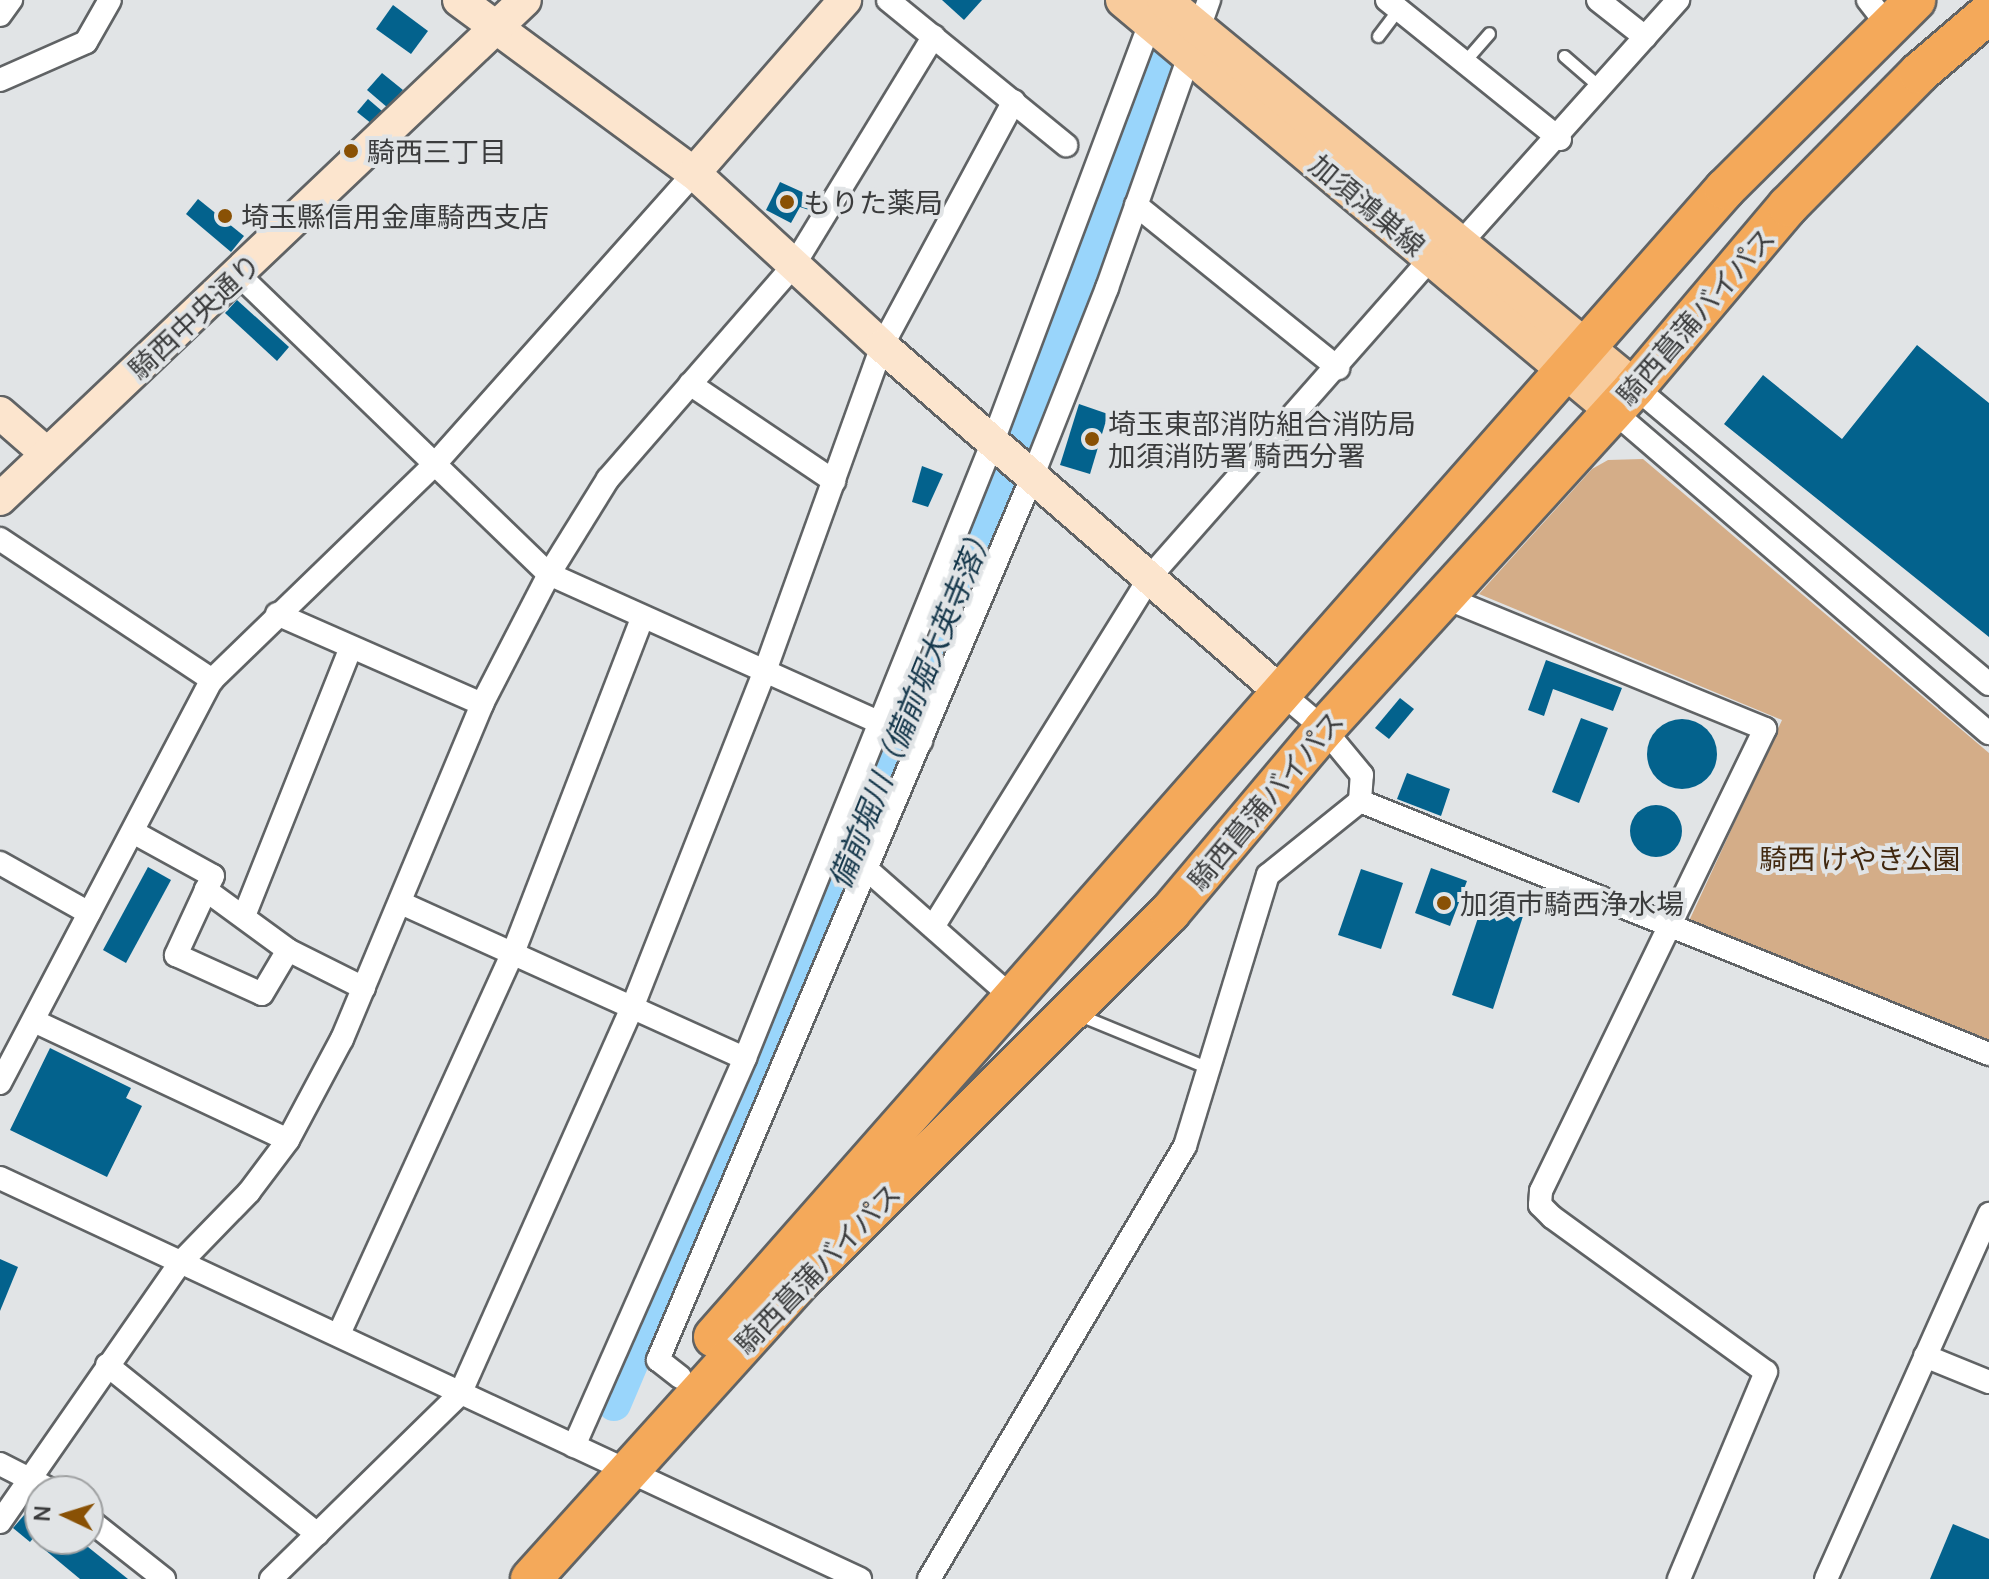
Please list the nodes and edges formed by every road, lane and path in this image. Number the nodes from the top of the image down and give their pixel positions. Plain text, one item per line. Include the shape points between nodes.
1 (11, 0) edge
2 (110, 0) edge
3 (459, 0) edge
4 (525, 0) edge
5 (845, 0) edge
6 (888, 0) edge
7 (1123, 0) edge
8 (1598, 0) edge
9 (1678, 0) edge
10 (1393, 4) edge
11 (1890, 8) edge
12 (1160, 11) edge
13 (1989, 13) edge
14 (0, 15) edge
15 (497, 26) junction
16 (1198, 27) edge
17 (1489, 33) dead end
18 (934, 36) junction
19 (1378, 36) dead end
20 (1645, 37) junction
21 (1564, 56) dead end
22 (1464, 62) junction
23 (0, 80) edge
24 (1602, 88) junction
25 (1014, 101) junction
26 (1560, 139) junction
27 (1066, 145) dead end
28 (694, 173) junction
29 (1136, 205) junction
30 (1445, 251) junction
31 (794, 265) junction
32 (239, 275) junction
33 (882, 346) junction
34 (1574, 357) junction
35 (1338, 368) junction
36 (690, 384) junction
37 (1624, 399) junction
38 (0, 413) edge
39 (996, 444) junction
40 (45, 452) junction
41 (434, 465) junction
42 (1033, 475) junction
43 (834, 481) junction
44 (0, 499) edge
45 (0, 539) edge
46 (549, 574) junction
47 (1149, 578) junction
48 (1446, 598) junction
49 (277, 614) junction
50 (642, 618) junction
51 (351, 647) junction
52 (765, 671) junction
53 (212, 680) junction
54 (1989, 684) edge
55 (1284, 695) junction
56 (482, 704) junction
57 (883, 725) junction
58 (1324, 729) junction
59 (1989, 733) edge
60 (918, 740) junction
61 (1360, 801) junction
62 (133, 832) junction
63 (0, 863) edge
64 (870, 872) junction
65 (206, 890) junction
66 (401, 903) junction
67 (89, 913) junction
68 (244, 916) junction
69 (933, 927) junction
70 (1669, 928) junction
71 (288, 950) junction
72 (513, 953) junction
73 (364, 988) junction
74 (1013, 998) junction
75 (632, 1008) junction
76 (1073, 1012) junction
77 (34, 1021) junction
78 (1989, 1054) edge
79 (745, 1058) junction
80 (1206, 1067) junction
81 (0, 1083) edge
82 (288, 1140) junction
83 (0, 1178) edge
84 (1989, 1214) edge
85 (181, 1262) junction
86 (339, 1334) junction
87 (1925, 1356) junction
88 (107, 1365) junction
89 (680, 1377) junction
90 (1989, 1382) edge
91 (460, 1394) junction
92 (602, 1459) junction
93 (0, 1464) edge
94 (30, 1475) edge
95 (34, 1475) edge
96 (24, 1489) edge
97 (0, 1522) edge
98 (104, 1532) edge
99 (317, 1534) junction
100 (164, 1579) edge
101 (271, 1579) edge
102 (499, 1579) edge
103 (531, 1579) edge
104 (860, 1579) edge
105 (929, 1579) edge
106 (1679, 1579) edge
107 (1826, 1579) edge

1 - 14 street
2 - 23 street via 86,42
3 - 15 street
4 - 15 street, 騎西中央通り
5 - 28 street
6 - 18 street
7 - 12 main road, 加須鴻巣線
8 - 20 street
9 - 20 street
10 - 19 lane
10 - 22 street
11 - 34 highway, 騎西菖蒲バイパス
12 - 16 main road, 加須鴻巣線
12 - 39 street
13 - 37 highway, 騎西菖蒲バイパス via 1826,166
15 - 28 street
15 - 32 street, 騎西中央通り
16 - 29 street
16 - 30 main road, 加須鴻巣線
17 - 22 lane
18 - 25 street
18 - 31 street
20 - 24 street
21 - 24 lane
22 - 26 street
24 - 26 street
25 - 27 street
25 - 33 street
26 - 30 street
28 - 31 street
28 - 41 street
29 - 35 street
29 - 42 street
30 - 34 main road, 加須鴻巣線
30 - 35 street
31 - 33 street
31 - 36 street
32 - 40 street, 騎西中央通り
32 - 41 street
33 - 39 street
33 - 43 street
34 - 37 main road, 加須鴻巣線
34 - 55 highway, 騎西菖蒲バイパス
35 - 47 street
36 - 43 street
36 - 46 street via 608,479
37 - 48 highway, 騎西菖蒲バイパス
37 - 54 street
37 - 59 street
38 - 40 street
39 - 42 street
39 - 57 street
40 - 44 street, 騎西中央通り
41 - 46 street
41 - 49 street
42 - 47 street
42 - 60 street
43 - 52 street
45 - 53 street
46 - 50 street
46 - 56 street
47 - 55 street
47 - 69 street
48 - 58 highway, 騎西菖蒲バイパス
48 - 70 street via 1765,729
49 - 51 street
49 - 53 street
50 - 52 street
50 - 72 street
51 - 56 street
51 - 68 street
52 - 57 street
52 - 75 street
53 - 62 street
55 - 58 street
55 - 74 highway, 騎西菖蒲バイパス
56 - 66 street
57 - 60 street
57 - 79 street
58 - 61 street via 1362,775
58 - 76 highway, 騎西菖蒲バイパス via 1170,912
60 - 64 street
61 - 70 street
61 - 80 street via 1268,875
62 - 65 street via 209,868 213,876
62 - 67 street
63 - 67 street
64 - 69 street
64 - 89 street via 658,1360
65 - 68 street
65 - 71 street via 176,955 262,994
66 - 72 street
66 - 73 street
67 - 77 street
68 - 71 street
69 - 74 street
70 - 78 street
70 - 106 street via 1560,1146 1540,1205 1766,1372
71 - 73 street
72 - 75 street
72 - 86 street
73 - 82 street
74 - 89 highway, 騎西菖蒲バイパス
75 - 79 street
75 - 91 street
76 - 80 lane
76 - 92 highway, 騎西菖蒲バイパス via 801,1280
77 - 81 street
77 - 82 street
79 - 92 street
80 - 105 street via 1185,1146
82 - 85 street via 249,1192
83 - 85 street
84 - 87 street
85 - 86 street
85 - 88 street
86 - 91 street
87 - 90 street
87 - 107 street
88 - 95 street
88 - 99 street
89 - 92 highway, 騎西菖蒲バイパス
91 - 92 street
91 - 99 street
92 - 102 highway, 騎西菖蒲バイパス
92 - 103 highway, 騎西菖蒲バイパス
92 - 104 street
93 - 94 street
96 - 97 street
98 - 100 street
99 - 101 street

